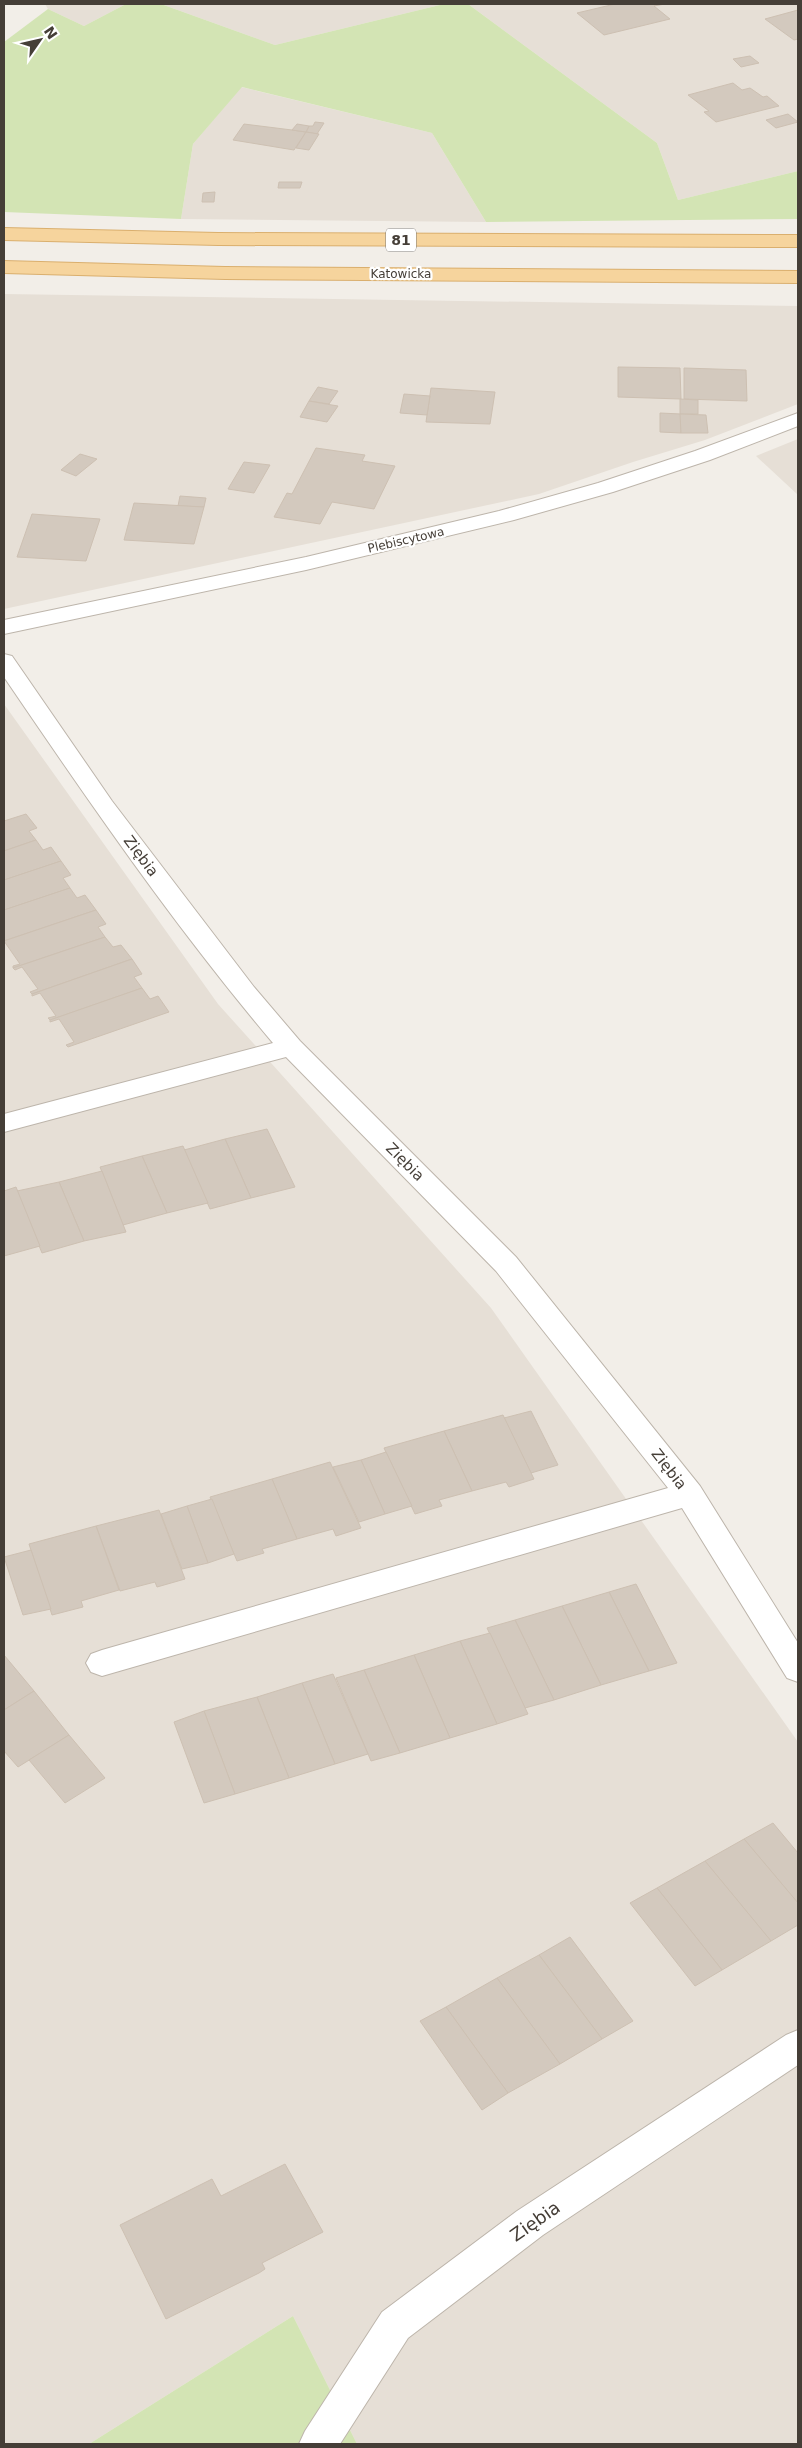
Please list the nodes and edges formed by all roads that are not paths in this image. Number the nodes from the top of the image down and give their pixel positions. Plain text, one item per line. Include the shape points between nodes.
1 (4, 234) edge
2 (798, 241) edge
3 (4, 267) edge
4 (798, 277) edge
5 (798, 419) edge
6 (4, 627) edge
7 (4, 661) edge
8 (291, 1047) junction
9 (4, 1123) edge
10 (688, 1494) junction
11 (102, 1663) dead end
12 (798, 1669) edge
13 (798, 2046) edge
14 (318, 2444) edge

1 - 2 main road, 81 via 218,239
3 - 4 main road, Katowicka via 225,273
5 - 6 street, Plebiscytowa via 644,477 503,517
7 - 8 street, Ziębia via 104,806
8 - 9 street
8 - 10 street, Ziębia via 506,1264
10 - 11 street
10 - 12 street, Ziębia
13 - 14 street, Ziębia via 530,2223 395,2325

